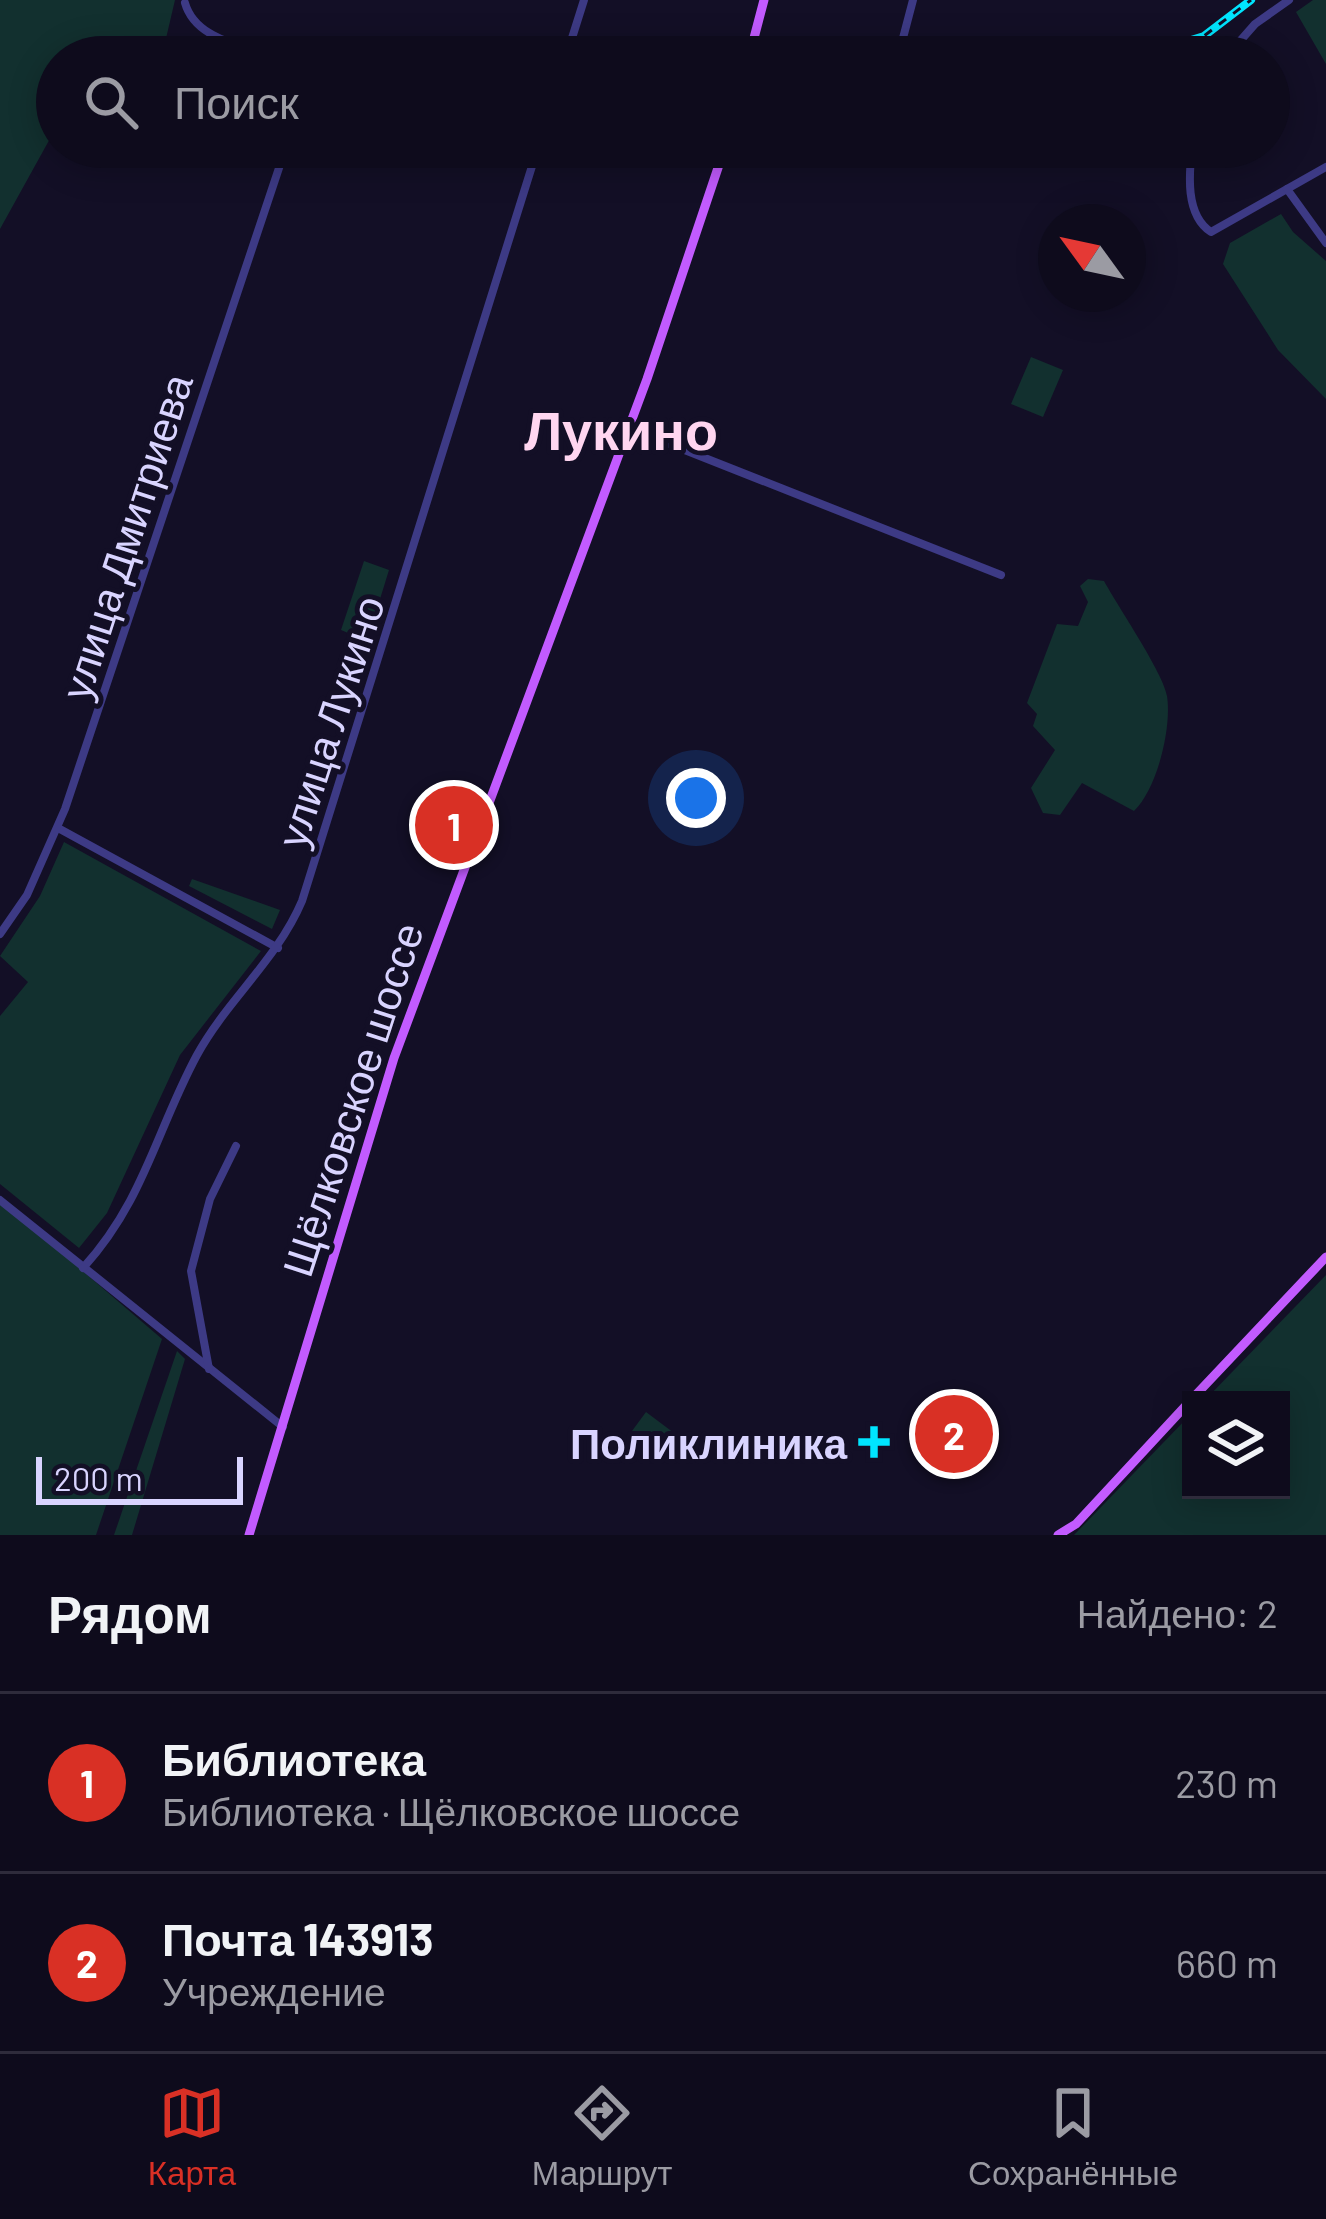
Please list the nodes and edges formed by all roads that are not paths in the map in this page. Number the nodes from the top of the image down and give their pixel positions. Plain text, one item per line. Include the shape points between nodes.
1 (584, 0) edge
2 (764, 0) edge
3 (913, 0) edge
4 (1288, 0) edge
5 (184, 3) edge
6 (213, 36) edge
7 (573, 36) edge
8 (755, 36) edge
9 (904, 36) edge
10 (1244, 36) edge
11 (1326, 166) edge
12 (279, 168) edge
13 (531, 168) edge
14 (718, 168) edge
15 (1193, 168) edge
16 (1287, 189) junction
17 (1326, 243) edge
18 (629, 428) junction
19 (1001, 575) dead end
20 (58, 828) junction
21 (0, 934) edge
22 (278, 948) junction
23 (236, 1146) dead end
24 (0, 1200) edge
25 (1326, 1257) edge
26 (83, 1268) junction
27 (209, 1370) junction
28 (1199, 1391) edge
29 (1182, 1410) edge
30 (283, 1427) junction
31 (249, 1535) edge
32 (1058, 1535) edge

1 - 7 street
2 - 8 main road
3 - 9 street
4 - 10 street
5 - 6 street via 196,26
11 - 16 street
12 - 20 street, улица Дмитриева
13 - 22 street, улица Лукино via 310,879
14 - 18 main road, Щёлковское шоссе
15 - 16 street via 1197,220 1211,232
16 - 17 street
18 - 19 street
18 - 30 main road, Щёлковское шоссе via 394,1058
20 - 21 street, улица Дмитриева
20 - 22 street
22 - 26 street, улица Лукино via 197,1055 140,1191
23 - 27 street via 210,1199 191,1271
24 - 26 street
25 - 28 main road
26 - 27 street
27 - 30 street
29 - 32 main road
30 - 31 main road, Щёлковское шоссе

